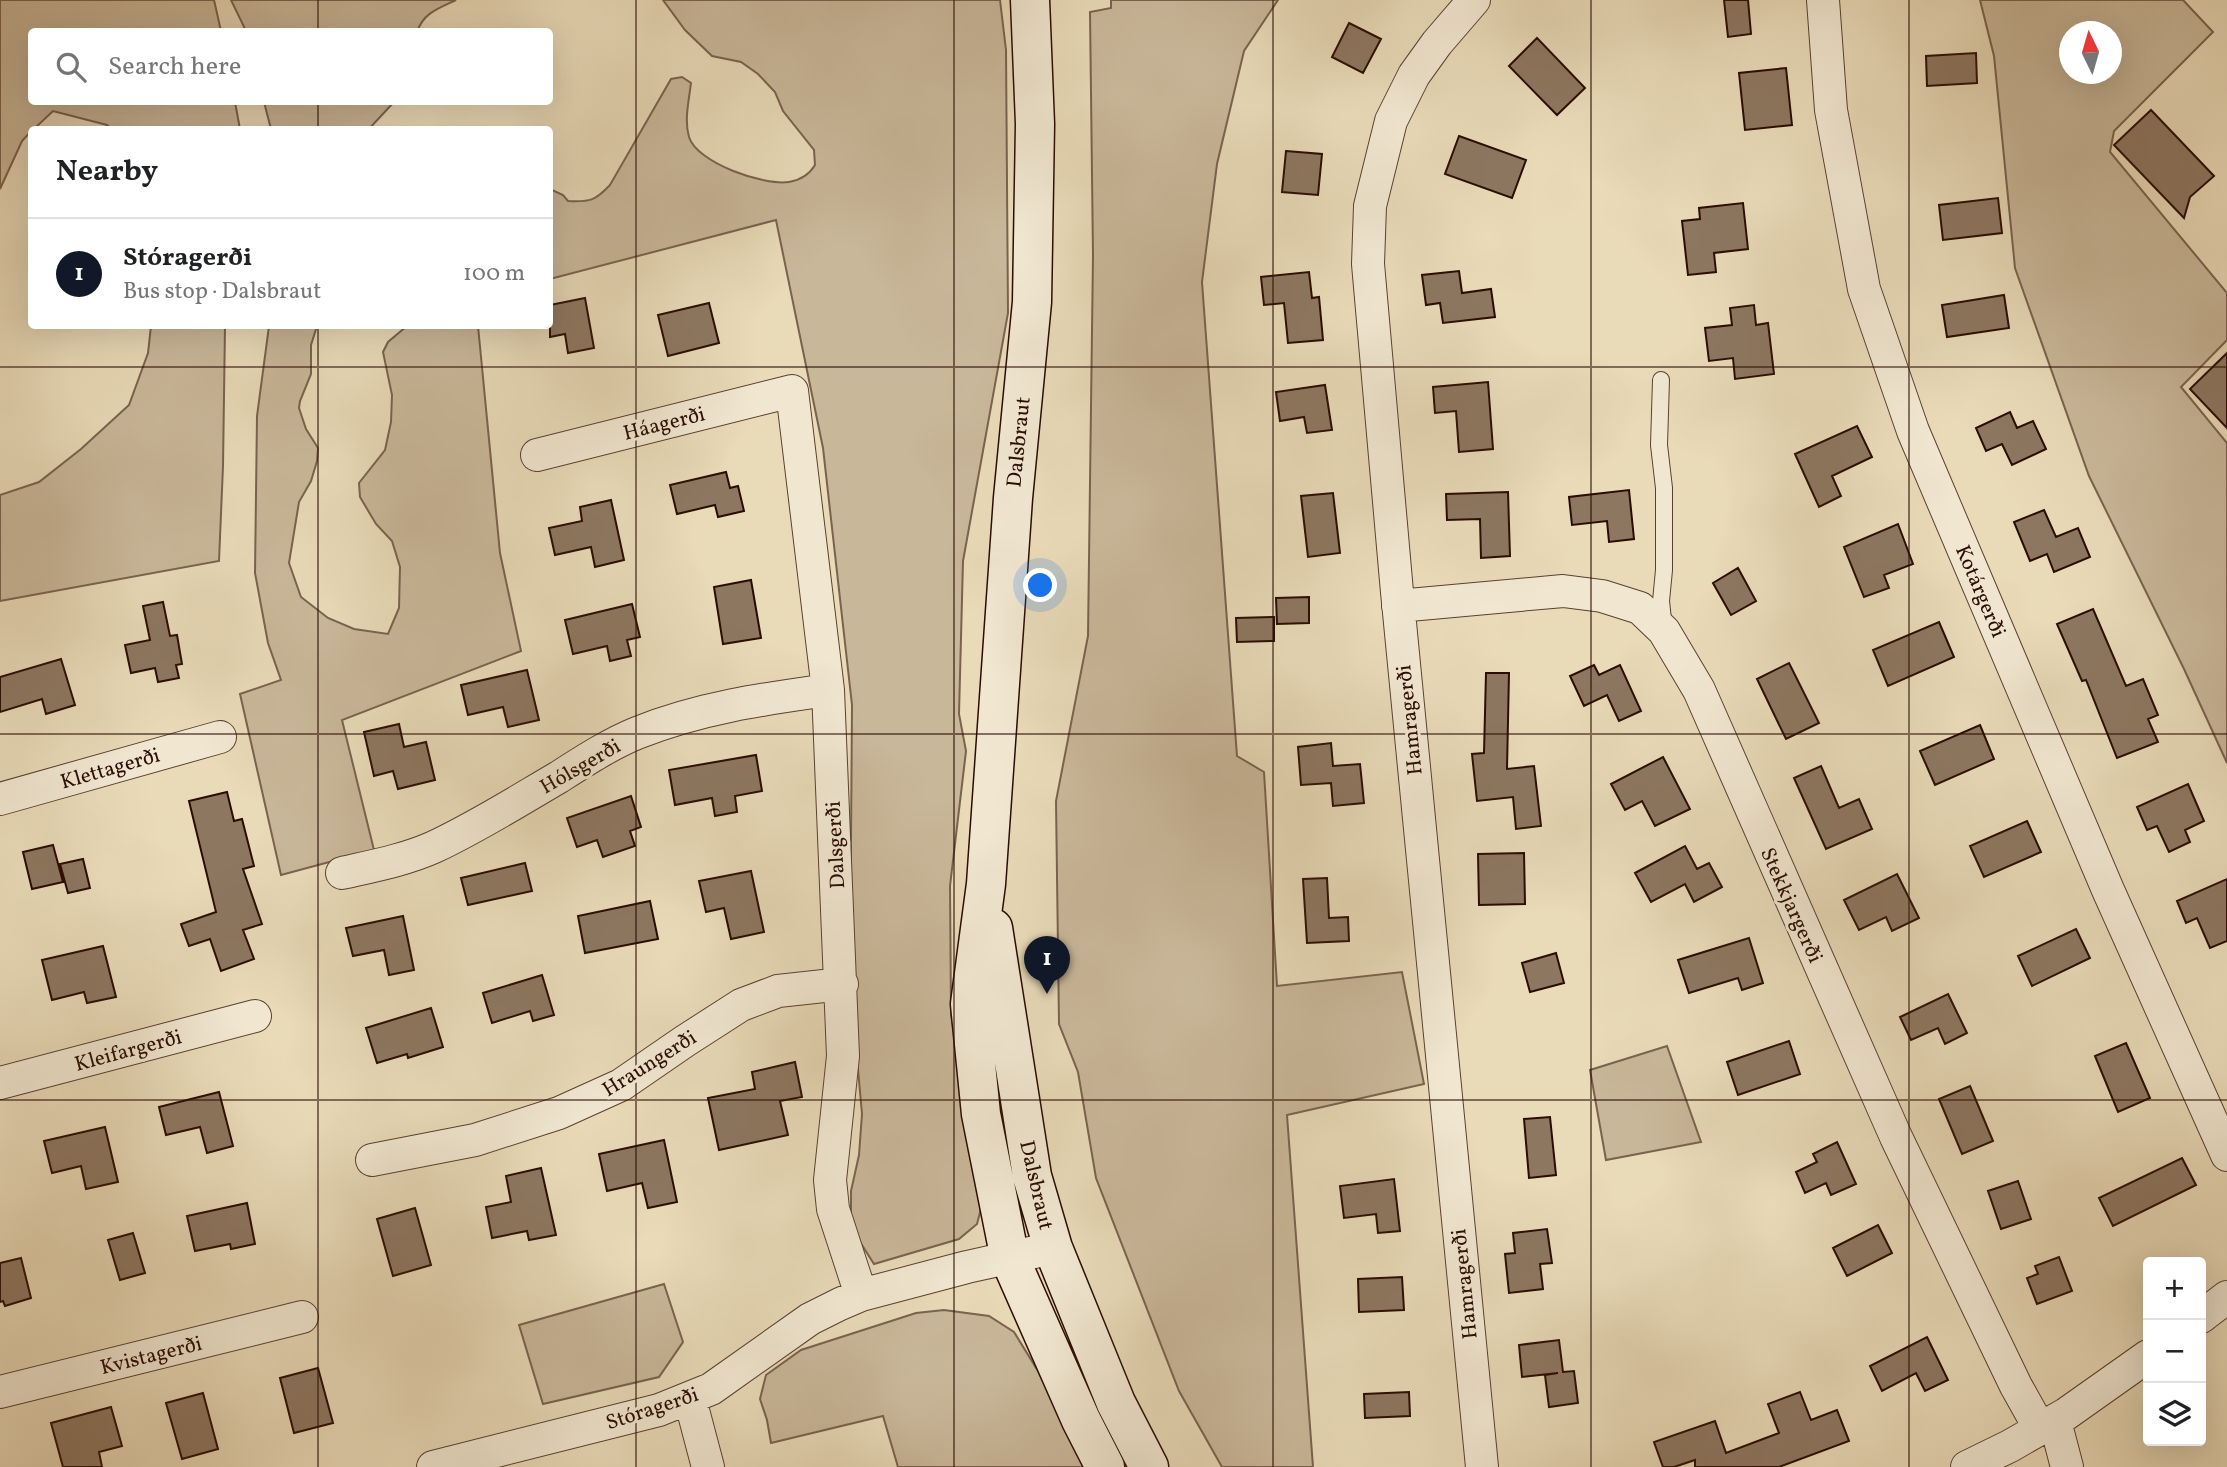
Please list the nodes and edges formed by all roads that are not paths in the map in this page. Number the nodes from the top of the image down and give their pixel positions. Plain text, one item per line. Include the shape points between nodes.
1 (1030, 0) edge
2 (1474, 0) edge
3 (1823, 0) edge
4 (1661, 380) dead end
5 (792, 391) joint
6 (537, 455) dead end
7 (1398, 606) junction
8 (1664, 631) junction
9 (828, 690) junction
10 (220, 737) dead end
11 (0, 799) edge
12 (342, 873) dead end
13 (986, 884) junction
14 (842, 984) junction
15 (255, 1016) dead end
16 (0, 1083) edge
17 (2227, 1156) edge
18 (372, 1160) dead end
19 (1053, 1248) junction
20 (1010, 1258) junction
21 (861, 1295) junction
22 (2227, 1297) edge
23 (2206, 1313) edge
24 (302, 1317) dead end
25 (2143, 1359) edge
26 (0, 1392) edge
27 (690, 1399) junction
28 (2048, 1425) junction
29 (433, 1467) edge
30 (708, 1467) edge
31 (1105, 1467) edge
32 (1149, 1467) edge
33 (1482, 1467) edge
34 (1968, 1467) edge
35 (2067, 1467) edge

1 - 13 street, Dalsbraut via 1035,124 1032,302
2 - 7 street, Hamragerði via 1414,75 1391,121 1370,206 1368,264
3 - 17 street, Kotárgerði via 1831,110 1864,289 1913,431
4 - 8 lane
5 - 6 street, Háagerði
5 - 9 street, Dalsgerði
7 - 8 street, Stekkjargerði via 1563,591 1602,596 1640,608
7 - 33 street, Hamragerði
8 - 28 street, Stekkjargerði via 1699,690 1896,1137 2016,1386
9 - 12 street, Hólsgerði via 721,707 636,734 433,847
9 - 14 street, Dalsgerði
10 - 11 street, Klettagerði
13 - 19 street, Dalsbraut via 1032,1176
13 - 20 street, Dalsbraut via 970,1004 981,1114
14 - 18 street, Hraungerði via 778,992 741,1005 621,1085 559,1114 475,1140
14 - 21 street, Dalsgerði via 843,1056 830,1180 833,1209
15 - 16 street, Kleifargerði
19 - 20 street, Stóragerði
19 - 32 street, Dalsbraut via 1116,1403
20 - 21 street, Stóragerði
20 - 31 street, Dalsbraut
21 - 27 street, Stóragerði via 810,1319 733,1375
22 - 23 street
24 - 26 street, Kvistagerði
25 - 28 street
27 - 29 street, Stóragerði
27 - 30 street
28 - 34 street
28 - 35 street, Stekkjargerði

